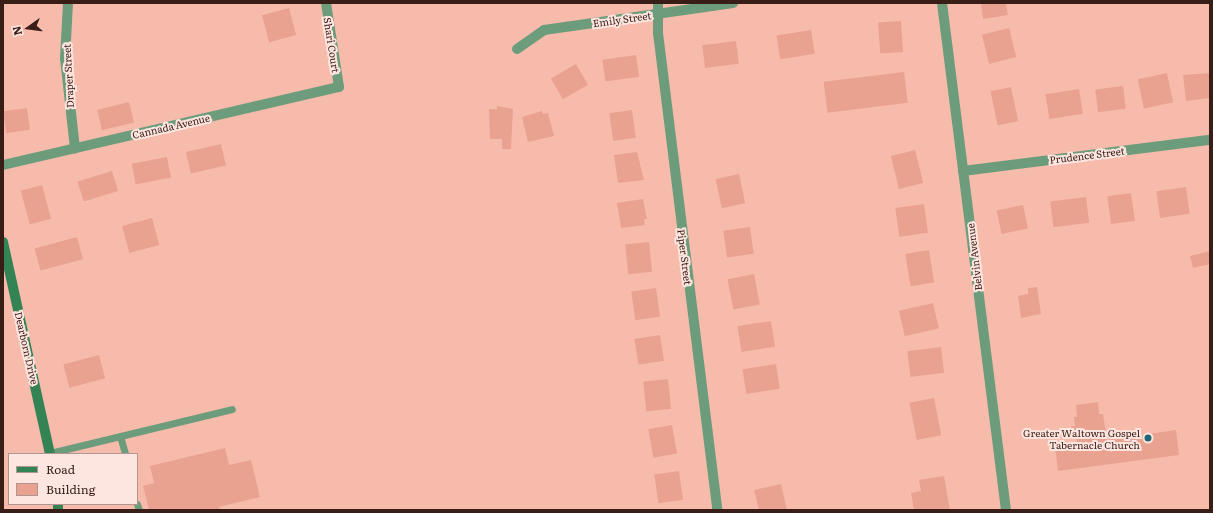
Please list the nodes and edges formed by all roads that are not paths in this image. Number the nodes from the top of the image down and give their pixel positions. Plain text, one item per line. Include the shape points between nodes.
1 (68, 3) edge
2 (326, 3) edge
3 (732, 3) edge
4 (942, 3) edge
5 (659, 8) edge
6 (517, 49) dead end
7 (339, 87) joint
8 (1210, 140) edge
9 (75, 148) junction
10 (3, 165) edge
11 (963, 171) junction
12 (3, 242) edge
13 (232, 409) dead end
14 (120, 436) junction
15 (50, 453) edge
16 (125, 453) edge
17 (717, 510) edge
18 (1006, 510) edge

1 - 9 street, Draper Street via 65,58
2 - 7 street, Shari Court
3 - 5 street, Emily Street
4 - 11 street, Belvin Avenue
5 - 6 street, Emily Street via 544,30
5 - 17 street, Piper Street via 658,33
7 - 9 street, Cannada Avenue
8 - 11 street, Prudence Street
9 - 10 street, Cannada Avenue
11 - 18 street, Belvin Avenue
12 - 15 street, Dearborn Drive
13 - 14 lane
14 - 15 lane
14 - 16 lane

